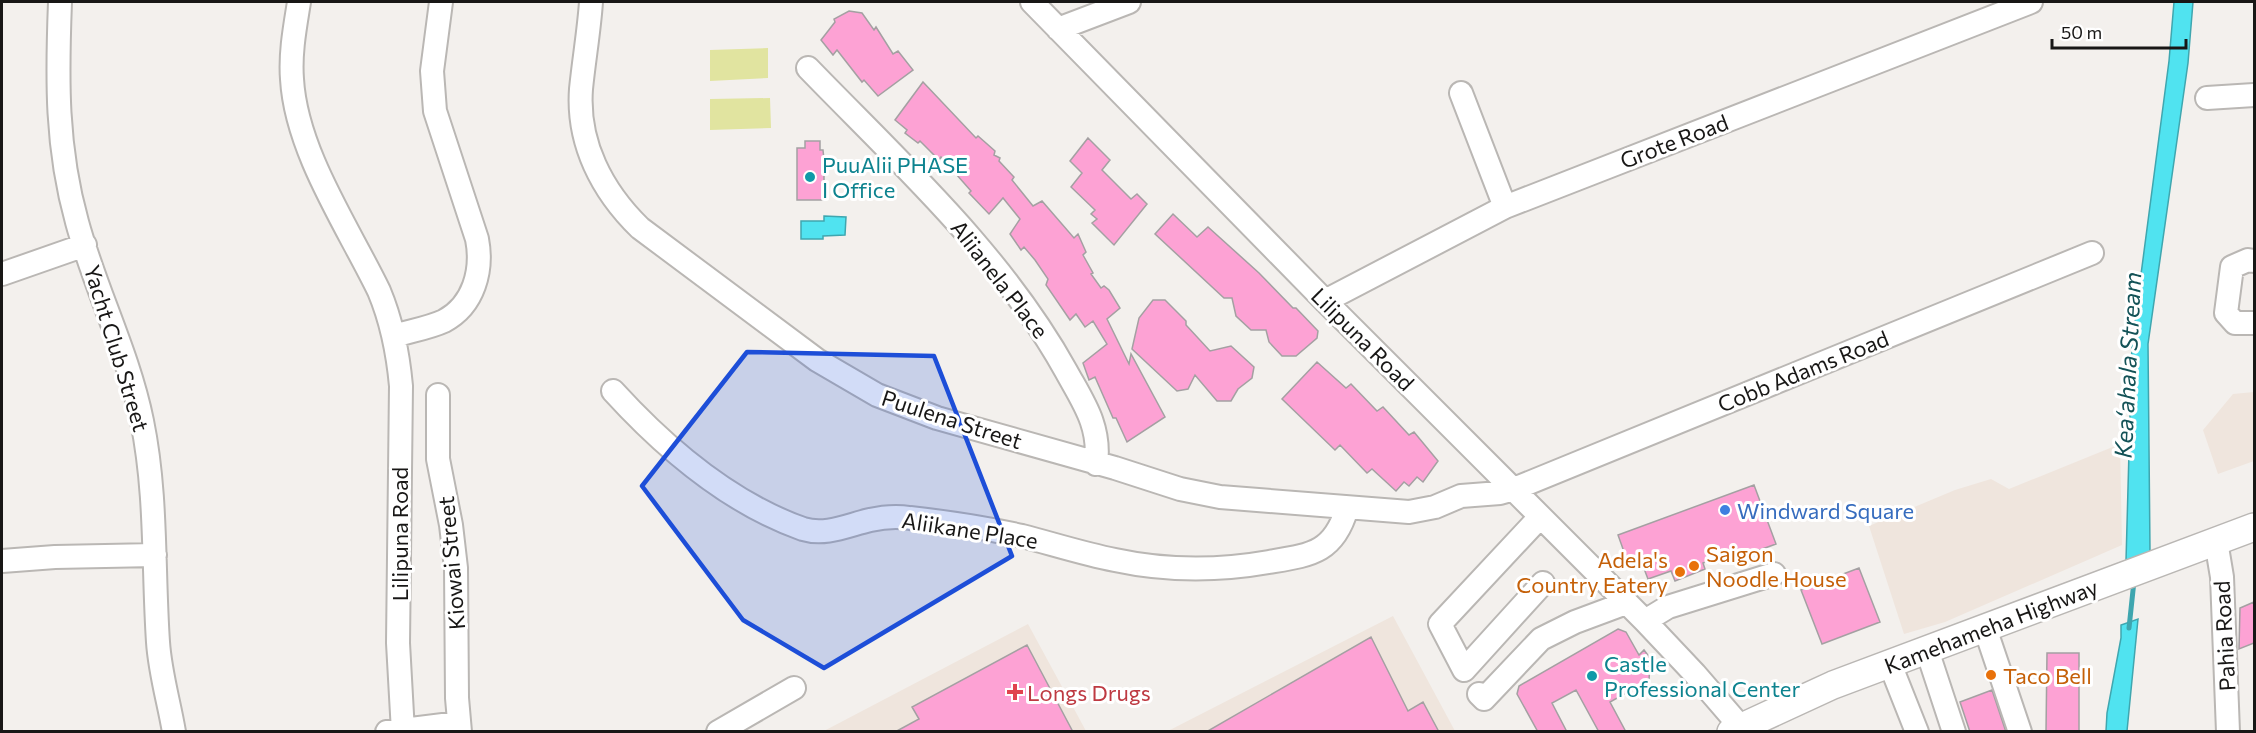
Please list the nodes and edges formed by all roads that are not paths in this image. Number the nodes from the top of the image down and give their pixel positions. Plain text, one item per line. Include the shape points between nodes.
1 (60, 2) edge
2 (299, 2) edge
3 (441, 2) edge
4 (591, 2) edge
5 (1032, 2) edge
6 (1129, 2) edge
7 (2031, 2) edge
8 (1058, 29) junction
9 (808, 68) dead end
10 (1461, 93) dead end
11 (2254, 95) edge
12 (2207, 98) dead end
13 (1505, 207) junction
14 (85, 245) junction
15 (2092, 253) dead end
16 (2254, 261) edge
17 (2, 274) edge
18 (1325, 302) junction
19 (2254, 323) edge
20 (394, 336) junction
21 (613, 391) dead end
22 (438, 395) dead end
23 (1096, 464) junction
24 (1514, 489) junction
25 (1347, 508) junction
26 (1540, 517) junction
27 (2254, 527) edge
28 (2216, 542) junction
29 (155, 555) junction
30 (2, 561) edge
31 (1774, 574) dead end
32 (1543, 583) dead end
33 (1626, 603) junction
34 (1563, 606) dead end
35 (1588, 617) junction
36 (1645, 621) junction
37 (1985, 628) junction
38 (1927, 650) junction
39 (1890, 664) junction
40 (794, 688) dead end
41 (1479, 694) dead end
42 (460, 727) edge
43 (1738, 730) edge
44 (397, 731) edge
45 (174, 732) edge
46 (718, 732) edge
47 (1917, 732) edge
48 (1954, 732) edge
49 (2020, 732) edge
50 (2228, 732) edge

1 - 14 street, Yacht Club Street via 57,88 61,143
2 - 20 street, Lilipuna Road via 292,56 299,123 313,162 379,291
3 - 20 street via 432,71 435,111 477,239 478,274 470,296 444,321
4 - 23 street, Puulena Street via 581,88 587,143 602,181 640,228 817,360 877,395 937,418
5 - 8 street, Lilipuna Road
6 - 8 street
7 - 13 street, Grote Road
8 - 18 street, Lilipuna Road
9 - 23 street, Aliianela Place via 978,243 1016,292 1052,345 1091,417 1098,447
10 - 13 street
11 - 12 street
13 - 18 street, Grote Road
14 - 17 street
14 - 29 street, Yacht Club Street via 141,418 151,476
15 - 24 street, Cobb Adams Road
16 - 19 street via 2232,267 2226,313 2235,323
18 - 24 street, Lilipuna Road
20 - 44 street, Lilipuna Road via 400,386
21 - 25 street, Aliikane Place via 653,433 706,475 758,507 812,531 883,518 912,518 1021,536 1124,562 1167,568 1222,568 1276,561 1318,550 1335,537
22 - 42 street, Kiowai Street via 438,459 456,568
23 - 25 street, Puulena Street via 1200,494
24 - 25 street, Puulena Street via 1461,496 1415,511
24 - 26 street, Lilipuna Road
26 - 32 street via 1440,624 1464,670
26 - 33 street, Lilipuna Road
27 - 28 main road, Kamehameha Highway
28 - 37 main road, Kamehameha Highway
28 - 50 street, Pahia Road via 2222,577
29 - 30 street
29 - 45 street, Yacht Club Street via 161,671
31 - 36 street via 1668,607
33 - 35 street
33 - 36 street, Lilipuna Road
34 - 35 street via 1570,613
35 - 41 street via 1542,639 1484,699
36 - 43 street, Lilipuna Road via 1695,674
37 - 38 main road, Kamehameha Highway
37 - 49 street
38 - 39 main road, Kamehameha Highway
38 - 48 street
39 - 43 main road, Kamehameha Highway via 1833,685
39 - 47 street
40 - 46 street
42 - 44 street

